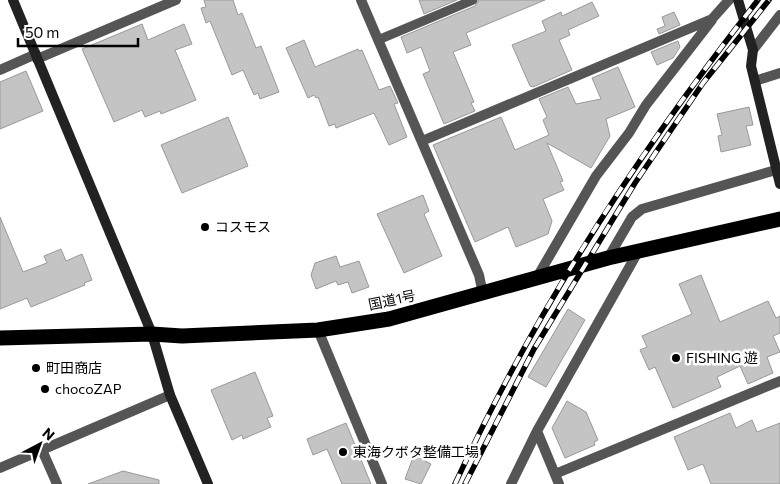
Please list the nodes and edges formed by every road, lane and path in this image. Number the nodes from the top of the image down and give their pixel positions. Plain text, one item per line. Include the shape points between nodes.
1 (13, 0) edge
2 (176, 0) edge
3 (361, 0) edge
4 (473, 0) edge
5 (729, 0) edge
6 (738, 0) edge
7 (780, 15) edge
8 (712, 19) junction
9 (378, 40) junction
10 (753, 50) junction
11 (36, 57) junction
12 (0, 70) edge
13 (780, 73) edge
14 (755, 81) junction
15 (422, 141) junction
16 (778, 171) edge
17 (780, 184) edge
18 (780, 219) edge
19 (639, 250) junction
20 (608, 258) junction
21 (536, 279) junction
22 (483, 294) junction
23 (318, 330) junction
24 (152, 334) junction
25 (0, 338) edge
26 (780, 381) edge
27 (170, 395) junction
28 (536, 431) junction
29 (42, 450) junction
30 (0, 468) edge
31 (557, 479) edge
32 (56, 484) edge
33 (208, 484) edge
34 (382, 484) edge
35 (511, 484) edge

1 - 11 street
2 - 11 street
3 - 9 street
4 - 9 lane
5 - 8 street
6 - 10 street
7 - 10 street
8 - 15 street
8 - 21 street via 596,176
9 - 15 street
10 - 14 street via 751,66
11 - 12 street
11 - 24 street
13 - 14 street
14 - 16 street
15 - 22 street via 479,275
16 - 17 street
16 - 20 street via 642,209 632,217
18 - 19 highway, 国道1号
19 - 20 highway, 国道1号
19 - 28 street
20 - 21 highway, 国道1号
21 - 22 highway, 国道1号
22 - 23 highway, 国道1号 via 389,319
23 - 24 highway, 国道1号 via 182,336
23 - 34 street
24 - 25 highway, 国道1号
24 - 27 street
26 - 31 street
27 - 29 street
27 - 33 street
28 - 31 street
28 - 35 street
29 - 30 street
29 - 32 street

